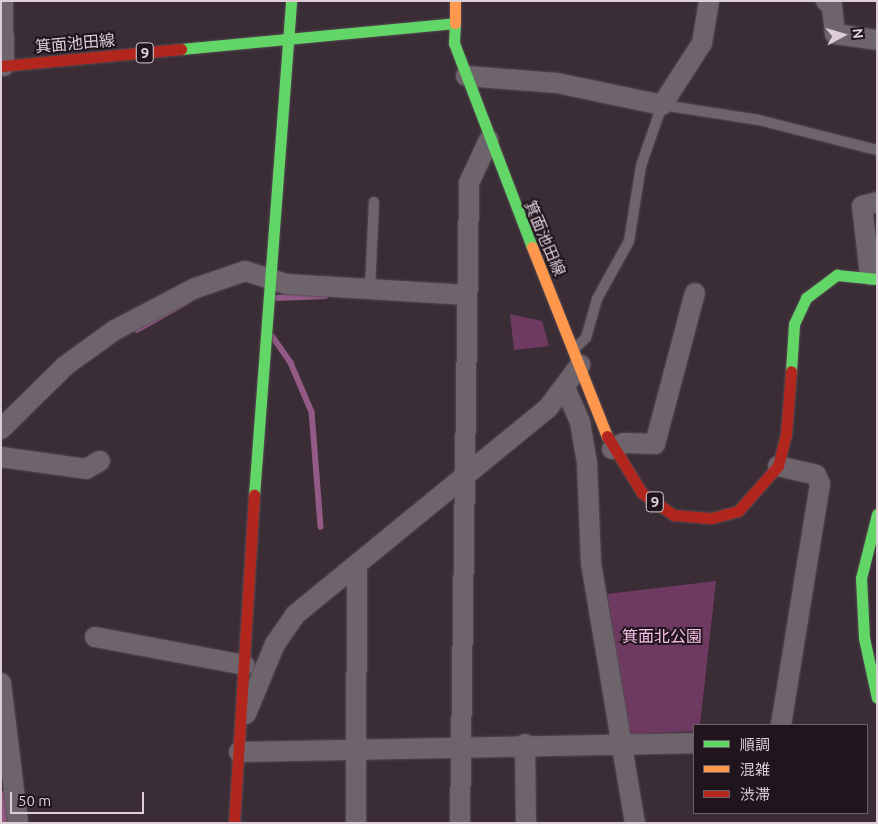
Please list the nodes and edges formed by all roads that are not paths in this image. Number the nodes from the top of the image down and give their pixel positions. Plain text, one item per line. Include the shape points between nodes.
1 (3, 1) edge
2 (291, 1) edge
3 (455, 1) edge
4 (709, 1) edge
5 (826, 1) edge
6 (455, 23) junction
7 (289, 39) junction
8 (877, 40) edge
9 (3, 66) edge
10 (466, 76) junction
11 (662, 105) junction
12 (490, 140) junction
13 (877, 150) edge
14 (374, 202) dead end
15 (877, 202) edge
16 (873, 277) edge
17 (270, 278) junction
18 (370, 289) junction
19 (695, 293) dead end
20 (467, 295) junction
21 (577, 357) junction
22 (565, 388) junction
23 (1, 429) edge
24 (612, 449) junction
25 (1, 457) edge
26 (100, 461) dead end
27 (778, 466) junction
28 (466, 471) junction
29 (875, 522) edge
30 (357, 566) junction
31 (95, 637) dead end
32 (870, 637) edge
33 (244, 665) junction
34 (1, 683) edge
35 (877, 698) edge
36 (242, 723) junction
37 (781, 724) edge
38 (619, 741) junction
39 (693, 743) edge
40 (525, 744) junction
41 (461, 745) junction
42 (356, 748) junction
43 (240, 752) junction
44 (12, 817) edge
45 (234, 823) edge
46 (356, 823) edge
47 (460, 823) edge
48 (526, 823) edge
49 (635, 823) edge

1 - 9 street
2 - 7 main road
3 - 6 main road
4 - 11 street via 702,43
5 - 8 street via 832,6 835,34
6 - 7 main road, 箕面池田線 / 9
6 - 10 main road, 箕面池田線 / 9 via 454,43
7 - 9 main road, 箕面池田線 / 9
7 - 17 main road
10 - 11 street via 557,83
10 - 12 main road, 箕面池田線 / 9
11 - 13 lane via 759,120
11 - 21 lane via 641,166 629,241 598,299
12 - 20 street via 468,183
12 - 21 main road, 箕面池田線 / 9
14 - 18 lane
15 - 16 street via 862,206
16 - 27 main road, 箕面池田線 / 9 via 837,275 806,298 794,324 786,434
17 - 18 street via 286,284
17 - 23 street via 245,271 193,289 115,330 65,366
17 - 33 main road
18 - 20 street
19 - 24 street via 655,444 624,443
20 - 28 street
21 - 22 street
21 - 24 main road, 箕面池田線 / 9
22 - 28 street via 548,408
22 - 38 street via 580,422 587,463 591,563
24 - 27 main road, 箕面池田線 / 9 via 642,493 674,515 688,517 712,518 738,511
25 - 26 street via 86,469
27 - 37 street via 816,475 820,484
28 - 30 street
28 - 41 street
29 - 32 main road via 861,578
30 - 36 street via 295,615 276,644
30 - 42 street
31 - 33 street
32 - 35 main road
33 - 36 main road
34 - 44 street
36 - 43 main road
38 - 39 street
38 - 40 street
38 - 49 street
40 - 41 street
40 - 48 street
41 - 42 street
41 - 47 street
42 - 43 street
42 - 46 street
43 - 45 main road

